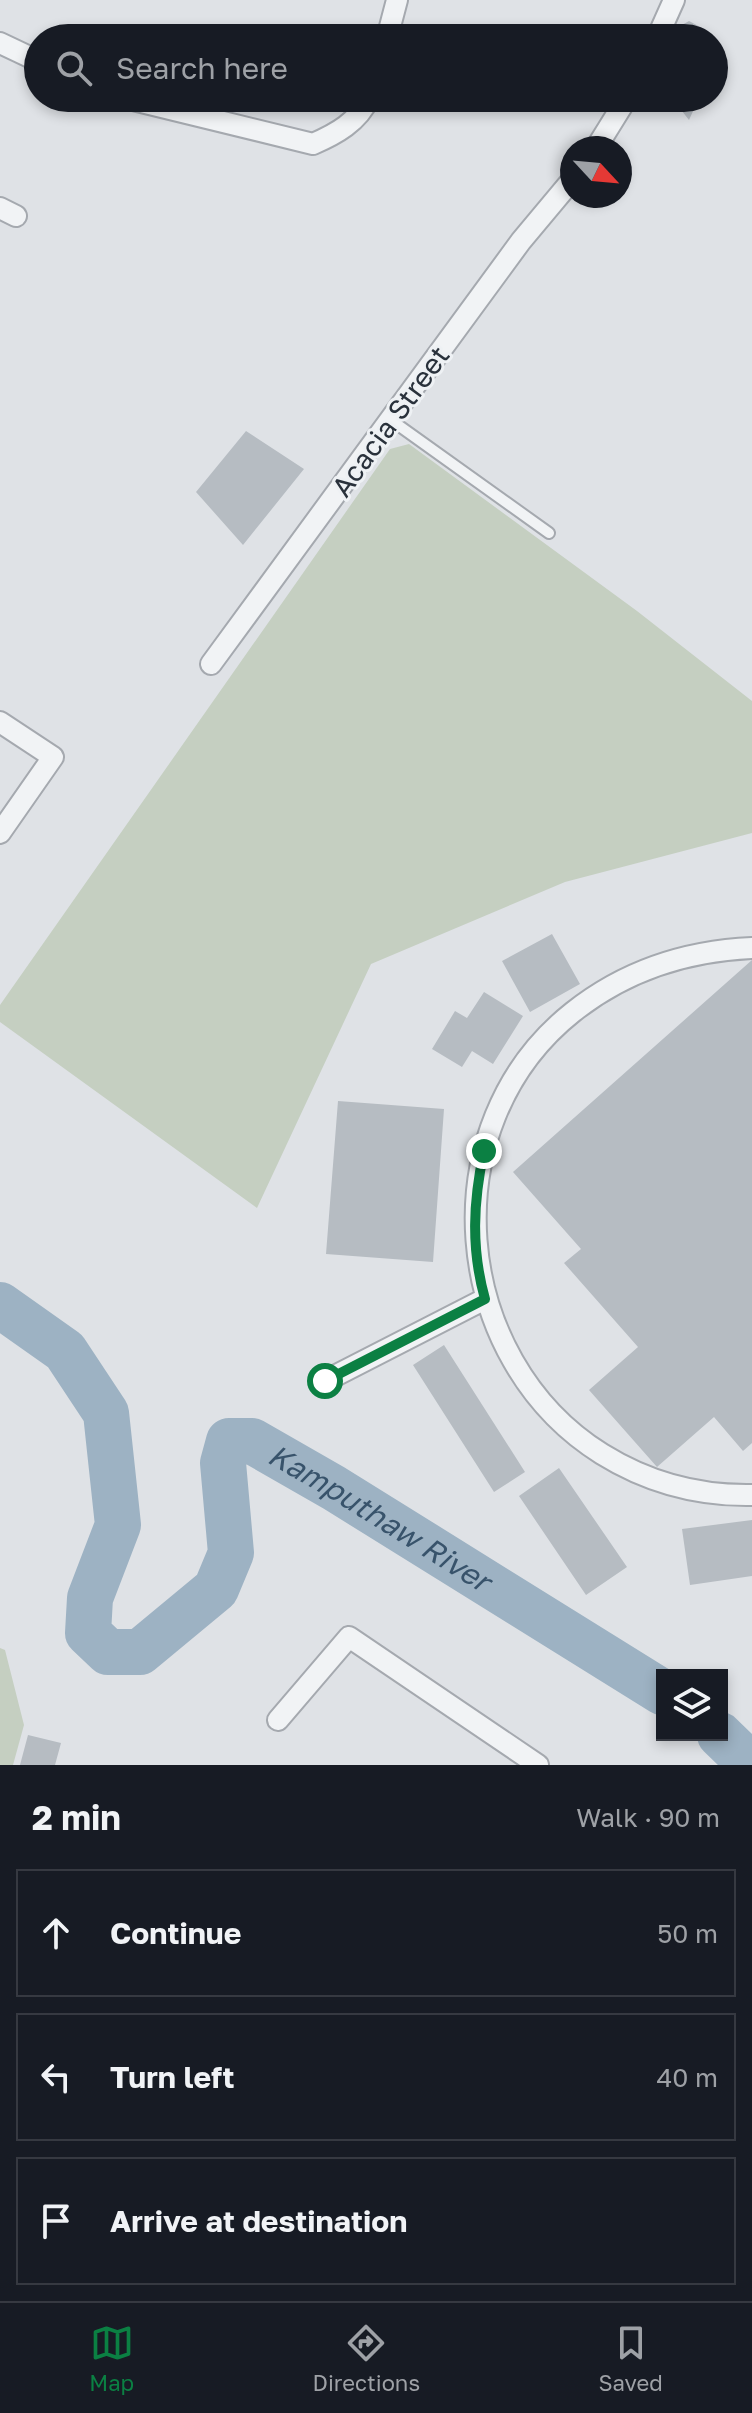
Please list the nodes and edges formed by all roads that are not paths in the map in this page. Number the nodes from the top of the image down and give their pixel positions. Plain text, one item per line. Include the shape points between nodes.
1 (397, 0) edge
2 (674, 0) edge
3 (391, 24) edge
4 (663, 24) edge
5 (0, 43) edge
6 (24, 54) edge
7 (182, 112) edge
8 (361, 112) edge
9 (618, 112) edge
10 (603, 136) edge
11 (560, 194) edge
12 (391, 420) junction
13 (549, 533) dead end
14 (211, 664) dead end
15 (0, 722) edge
16 (0, 833) edge
17 (752, 948) edge
18 (485, 1299) junction
19 (325, 1381) dead end
20 (752, 1495) edge
21 (278, 1720) dead end
22 (538, 1765) edge

1 - 3 street
2 - 4 street
5 - 6 street
7 - 8 street via 313,144 339,133
9 - 10 street
11 - 12 street, Acacia Street
12 - 13 lane
12 - 14 street, Acacia Street
15 - 16 street via 53,757
17 - 18 street via 687,955 625,977 570,1014 526,1062 494,1120 477,1184 475,1250
18 - 19 street
18 - 20 street via 518,1373 586,1444 674,1486
21 - 22 street via 349,1637

